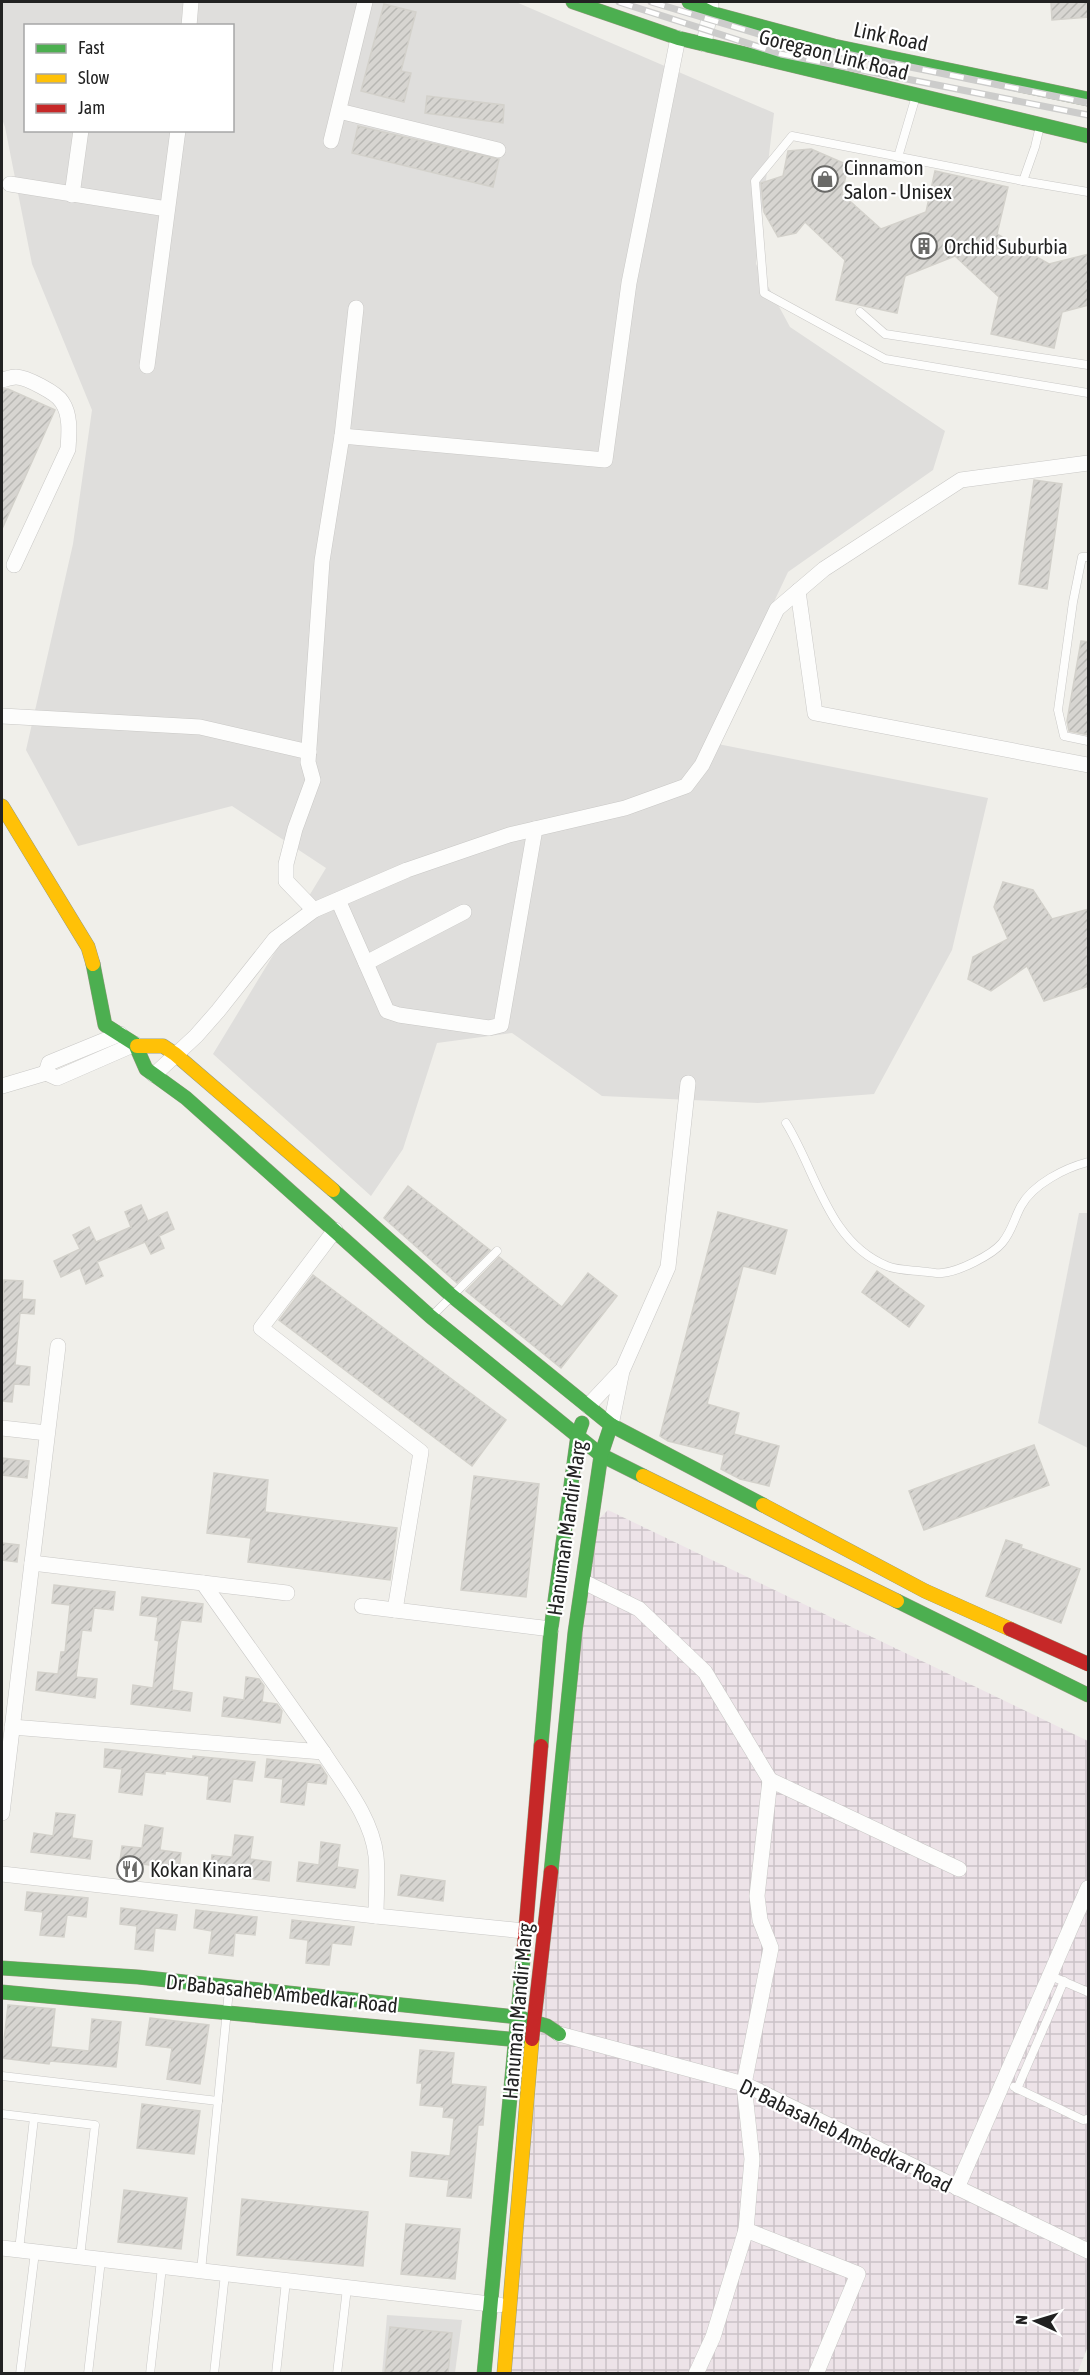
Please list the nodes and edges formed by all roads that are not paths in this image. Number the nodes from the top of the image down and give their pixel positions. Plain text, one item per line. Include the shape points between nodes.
1 (191, 2) edge
2 (365, 2) edge
3 (573, 2) edge
4 (689, 2) edge
5 (711, 7) edge
6 (189, 24) edge
7 (678, 38) junction
8 (704, 44) junction
9 (916, 95) junction
10 (1089, 99) edge
11 (339, 111) junction
12 (1040, 125) junction
13 (81, 132) edge
14 (177, 132) edge
15 (1089, 136) edge
16 (331, 141) dead end
17 (498, 150) dead end
18 (898, 157) junction
19 (1023, 180) junction
20 (10, 184) dead end
21 (1089, 192) edge
22 (72, 195) junction
23 (167, 209) junction
24 (356, 308) dead end
25 (860, 312) dead end
26 (1089, 365) edge
27 (147, 366) dead end
28 (2, 380) edge
29 (1089, 393) edge
30 (342, 436) junction
31 (1089, 463) edge
32 (1089, 557) edge
33 (15, 565) dead end
34 (798, 591) junction
35 (2, 716) edge
36 (1089, 741) edge
37 (309, 752) junction
38 (1089, 765) edge
39 (2, 806) edge
40 (534, 829) junction
41 (338, 900) junction
42 (314, 910) junction
43 (464, 912) dead end
44 (366, 963) junction
45 (120, 1034) junction
46 (136, 1045) junction
47 (175, 1054) junction
48 (46, 1073) junction
49 (154, 1075) junction
50 (688, 1083) dead end
51 (2, 1086) edge
52 (786, 1123) dead end
53 (1089, 1162) edge
54 (335, 1230) junction
55 (496, 1251) dead end
56 (452, 1296) junction
57 (432, 1317) junction
58 (58, 1346) dead end
59 (622, 1371) junction
60 (588, 1406) junction
61 (611, 1425) junction
62 (2, 1428) edge
63 (47, 1432) junction
64 (578, 1434) junction
65 (601, 1455) junction
66 (566, 1520) junction
67 (591, 1526) junction
68 (32, 1563) junction
69 (584, 1582) junction
70 (203, 1583) junction
71 (287, 1593) dead end
72 (362, 1606) dead end
73 (395, 1610) junction
74 (551, 1629) junction
75 (1089, 1664) edge
76 (1089, 1695) edge
77 (12, 1727) junction
78 (323, 1752) junction
79 (770, 1780) junction
80 (2, 1813) edge
81 (959, 1869) dead end
82 (2, 1874) edge
83 (1089, 1887) edge
84 (376, 1916) junction
85 (524, 1931) junction
86 (2, 1968) edge
87 (138, 1977) junction
88 (1058, 1979) junction
89 (229, 1988) junction
90 (2, 1992) edge
91 (1089, 1992) edge
92 (135, 2003) junction
93 (226, 2014) junction
94 (517, 2017) junction
95 (535, 2022) junction
96 (559, 2034) junction
97 (516, 2039) junction
98 (532, 2041) junction
99 (2, 2076) edge
100 (744, 2084) junction
101 (1011, 2086) junction
102 (218, 2101) junction
103 (2, 2114) edge
104 (34, 2118) junction
105 (1089, 2119) edge
106 (957, 2188) junction
107 (746, 2230) junction
108 (2, 2248) edge
109 (19, 2250) junction
110 (1089, 2251) edge
111 (35, 2252) junction
112 (80, 2257) junction
113 (101, 2260) junction
114 (162, 2267) junction
115 (201, 2271) junction
116 (225, 2274) junction
117 (286, 2281) junction
118 (347, 2288) junction
119 (489, 2303) junction
120 (509, 2307) junction
121 (21, 2373) edge
122 (88, 2373) edge
123 (150, 2373) edge
124 (214, 2373) edge
125 (276, 2373) edge
126 (337, 2373) edge
127 (484, 2373) edge
128 (504, 2373) edge
129 (696, 2373) edge
130 (816, 2373) edge

1 - 6 street
2 - 11 street
3 - 7 main road, Goregaon Link Road
4 - 5 main road, Link Road
5 - 8 street
5 - 10 main road, Link Road via 834,46
7 - 8 main road, Goregaon Link Road
7 - 30 street via 629,283 605,460
8 - 9 main road, Goregaon Link Road
9 - 12 main road, Goregaon Link Road
9 - 18 lane
11 - 16 street
11 - 17 street
12 - 15 main road, Goregaon Link Road
12 - 19 lane
13 - 22 street
14 - 23 street
18 - 19 lane
18 - 29 lane via 792,136 755,181 764,293 885,359
19 - 21 lane
20 - 22 street
22 - 23 street
23 - 27 street
24 - 30 street
25 - 26 lane via 885,334
28 - 33 street via 16,377 57,396 63,402 70,428 68,449
30 - 37 street via 322,561
31 - 34 street via 961,480 824,569
32 - 36 lane via 1082,557 1058,710 1064,736
34 - 38 street via 815,713
34 - 40 street via 777,609 702,765 686,786 625,808
35 - 37 street via 200,728
37 - 42 street via 313,780 295,830 285,881
39 - 45 main road via 88,946 105,1025
40 - 41 street via 406,870
40 - 44 street via 501,1025 489,1028 387,1011
41 - 42 street
41 - 44 street
42 - 47 street via 275,939 218,1011
43 - 44 street
45 - 46 main road
45 - 48 street via 49,1063
46 - 47 main road via 163,1046
46 - 48 street via 57,1077
46 - 49 main road via 146,1069
47 - 49 street
47 - 56 main road
48 - 51 street
49 - 54 main road via 186,1098
50 - 59 street via 668,1267
52 - 53 lane via 831,1216 857,1248 888,1267 942,1274 970,1264 1000,1245 1030,1194 1050,1179
54 - 57 main road
54 - 73 street via 261,1328 421,1452
55 - 56 lane
56 - 57 lane
56 - 60 main road
57 - 64 main road
58 - 63 street
59 - 60 street, Hanuman Mandir Marg
59 - 61 street, Hanuman Mandir Marg
60 - 61 main road
60 - 64 main road, Hanuman Mandir Marg
61 - 65 main road, Hanuman Mandir Marg
61 - 75 main road via 925,1591
62 - 63 street
63 - 68 street
64 - 65 main road
64 - 66 main road, Hanuman Mandir Marg
65 - 67 main road, Hanuman Mandir Marg
65 - 76 main road
66 - 67 main road
66 - 74 main road, Hanuman Mandir Marg
67 - 69 main road, Hanuman Mandir Marg
68 - 70 street
68 - 77 street
69 - 79 street via 639,1609 705,1672
69 - 95 main road, Hanuman Mandir Marg via 575,1632
70 - 71 street
70 - 78 street
72 - 73 street
73 - 74 street
74 - 85 main road, Hanuman Mandir Marg
77 - 78 street
77 - 80 street
78 - 84 street via 372,1837 376,1856
79 - 81 street
79 - 100 street via 757,1896 760,1920 771,1948
82 - 84 street
83 - 88 street
84 - 85 street
85 - 94 main road, Hanuman Mandir Marg
86 - 87 main road, Dr Babasaheb Ambedkar Road
87 - 89 main road, Dr Babasaheb Ambedkar Road
87 - 92 main road
88 - 91 lane
88 - 101 street
89 - 93 lane
89 - 94 main road, Dr Babasaheb Ambedkar Road
90 - 92 main road, Dr Babasaheb Ambedkar Road
92 - 93 main road, Dr Babasaheb Ambedkar Road
93 - 97 main road, Dr Babasaheb Ambedkar Road
93 - 102 lane
94 - 95 main road, Dr Babasaheb Ambedkar Road
94 - 97 main road, Hanuman Mandir Marg
95 - 96 main road, Dr Babasaheb Ambedkar Road
95 - 98 main road, Hanuman Mandir Marg
96 - 98 main road, Dr Babasaheb Ambedkar Road
96 - 100 street, Dr Babasaheb Ambedkar Road
97 - 98 main road, Dr Babasaheb Ambedkar Road
97 - 119 main road, Hanuman Mandir Marg
98 - 120 main road, Hanuman Mandir Marg
99 - 102 lane
100 - 106 street, Dr Babasaheb Ambedkar Road
100 - 107 street via 752,2159
101 - 105 lane via 1083,2120
101 - 106 street
102 - 115 lane
103 - 104 lane
104 - 109 lane
104 - 112 lane via 95,2125
106 - 110 street, Dr Babasaheb Ambedkar Road
107 - 129 street via 713,2337
107 - 130 street via 858,2274
108 - 109 street
109 - 111 street
111 - 112 street
111 - 121 lane
112 - 113 street
113 - 114 street
113 - 122 lane
114 - 115 street
114 - 123 lane
115 - 116 street
116 - 117 street
116 - 124 lane
117 - 118 street
117 - 125 lane
118 - 119 street
118 - 126 lane
119 - 120 street
119 - 127 main road, Hanuman Mandir Marg
120 - 128 main road, Hanuman Mandir Marg

